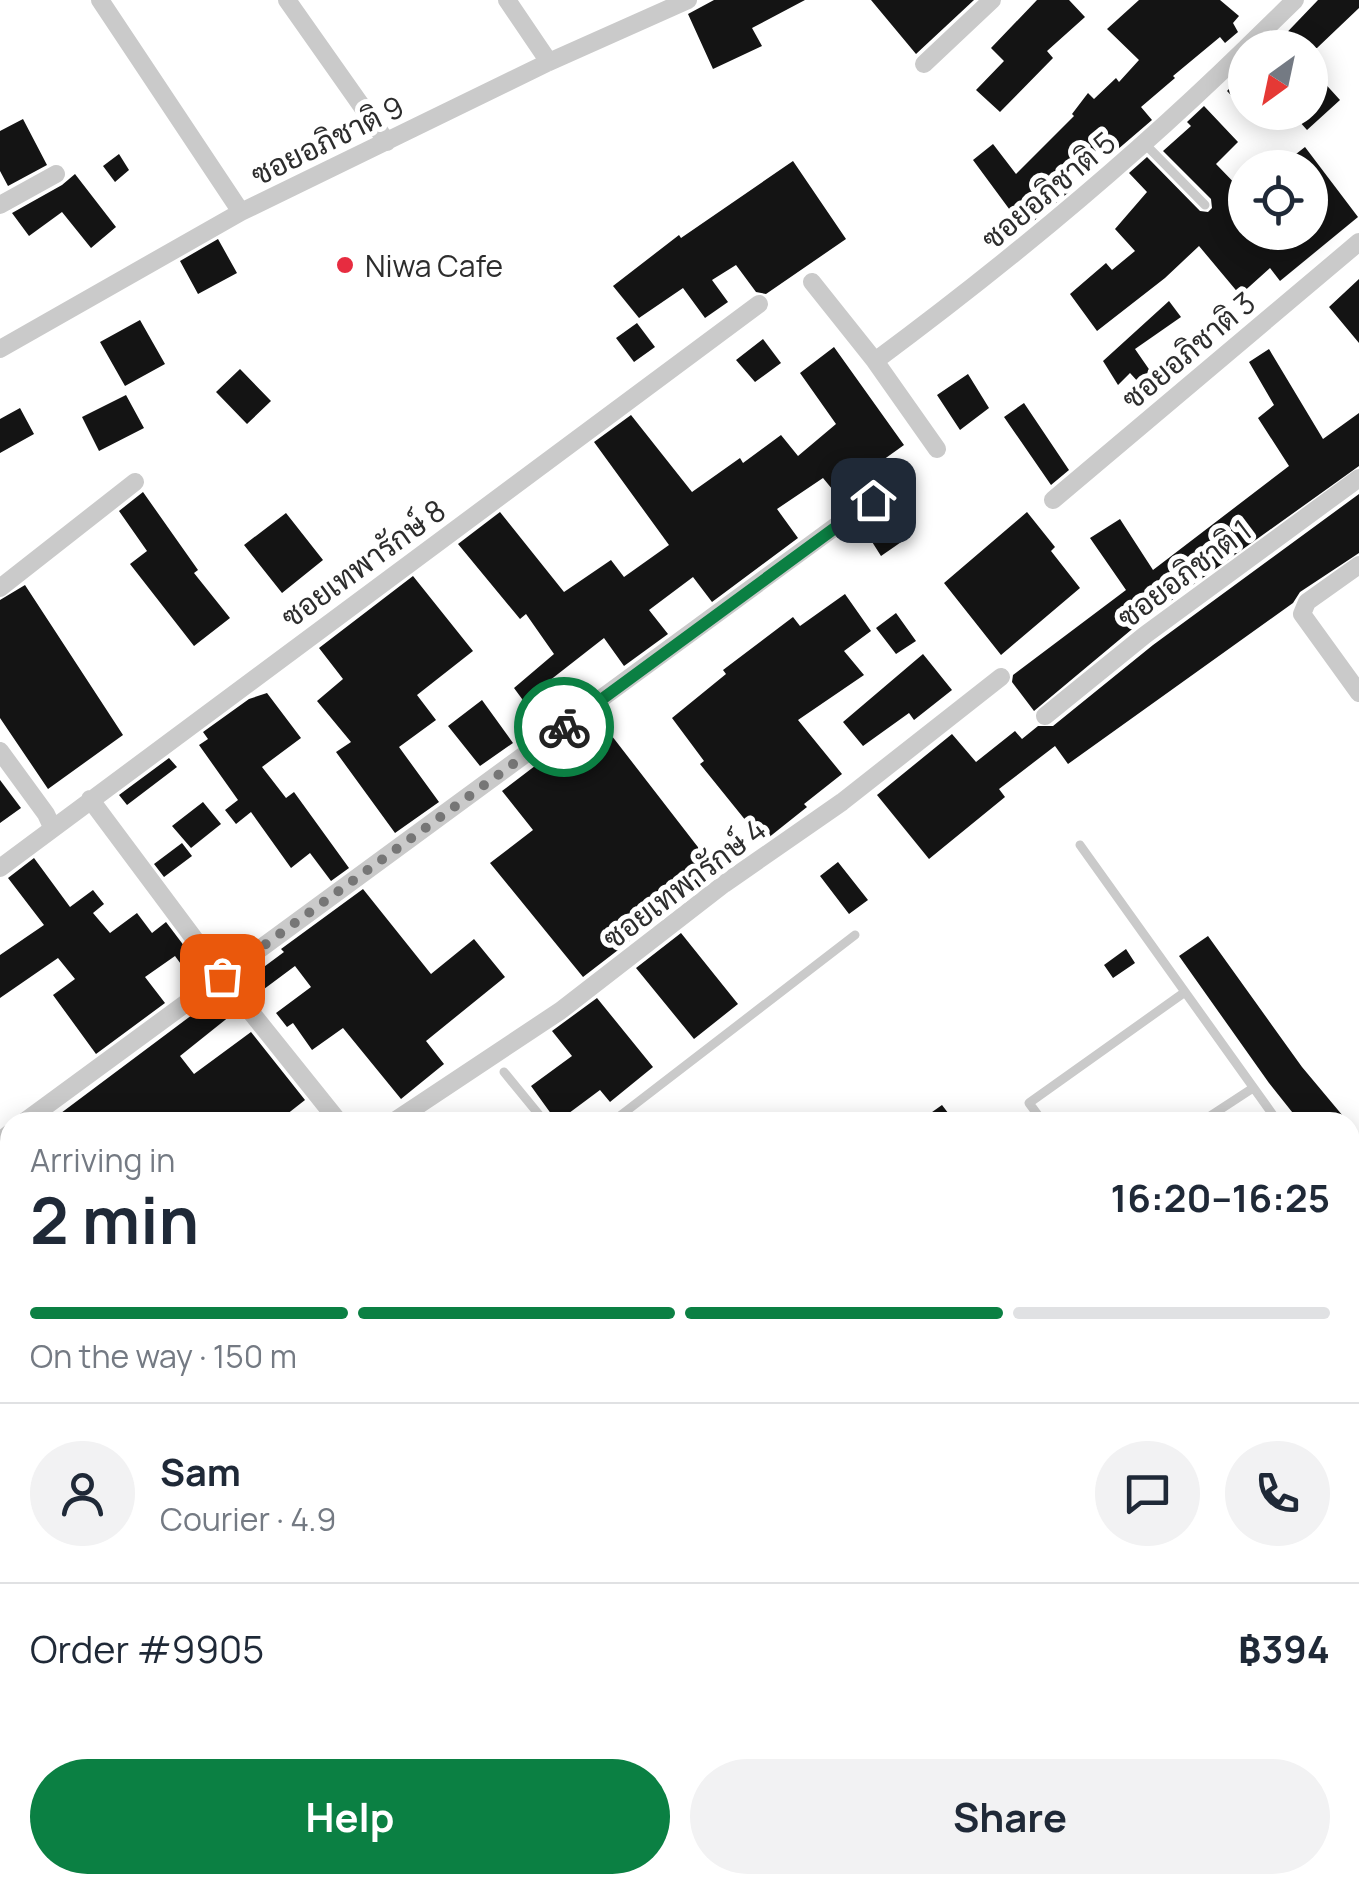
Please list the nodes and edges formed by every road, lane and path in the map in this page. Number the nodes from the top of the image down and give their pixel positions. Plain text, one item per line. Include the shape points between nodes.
1 (100, 0) edge
2 (286, 0) edge
3 (507, 0) edge
4 (688, 0) edge
5 (992, 0) edge
6 (1295, 0) edge
7 (1264, 30) edge
8 (549, 62) junction
9 (924, 64) dead end
10 (1228, 65) edge
11 (386, 142) junction
12 (1145, 144) junction
13 (56, 174) dead end
14 (0, 206) edge
15 (1205, 206) dead end
16 (241, 212) junction
17 (1359, 242) edge
18 (812, 282) dead end
19 (760, 304) dead end
20 (0, 349) edge
21 (874, 361) junction
22 (937, 449) dead end
23 (1359, 478) edge
24 (135, 482) dead end
25 (873, 500) dead end
26 (1052, 500) dead end
27 (1359, 566) edge
28 (0, 588) edge
29 (1001, 677) dead end
30 (1359, 693) edge
31 (1045, 716) dead end
32 (0, 751) edge
33 (90, 799) junction
34 (52, 828) junction
35 (1080, 845) dead end
36 (0, 868) edge
37 (855, 935) dead end
38 (222, 976) junction
39 (1185, 992) junction
40 (504, 1072) dead end
41 (1253, 1088) junction
42 (38, 1112) edge
43 (331, 1112) edge
44 (408, 1112) edge
45 (537, 1112) edge
46 (625, 1112) edge
47 (1035, 1112) edge
48 (1216, 1112) edge
49 (1271, 1112) edge

1 - 16 street
2 - 11 street
3 - 8 street
4 - 8 street, ซอยอภิชาติ 9
5 - 9 street
6 - 7 street, ซอยอภิชาติ 5
8 - 11 street, ซอยอภิชาติ 9
10 - 12 street, ซอยอภิชาติ 5
11 - 16 street, ซอยอภิชาติ 9
12 - 15 lane
12 - 21 street, ซอยอภิชาติ 5 via 975,287
13 - 14 street
16 - 20 street, ซอยอภิชาติ 9
17 - 26 street, ซอยอภิชาติ 3
18 - 21 street
19 - 33 street, ซอยเทพารักษ์ 8
21 - 22 street
23 - 31 street, ซอยอภิชาติ 1
24 - 28 street
25 - 38 street
27 - 30 street via 1307,602 1302,614
29 - 44 street, ซอยเทพารักษ์ 4 via 560,1011
32 - 34 street
33 - 34 street, ซอยเทพารักษ์ 8
33 - 38 street
34 - 36 street, ซอยเทพารักษ์ 8
35 - 39 lane
37 - 46 lane
38 - 42 street
38 - 43 street
39 - 41 lane
39 - 47 lane via 1029,1104
40 - 45 lane
41 - 48 lane
41 - 49 lane

